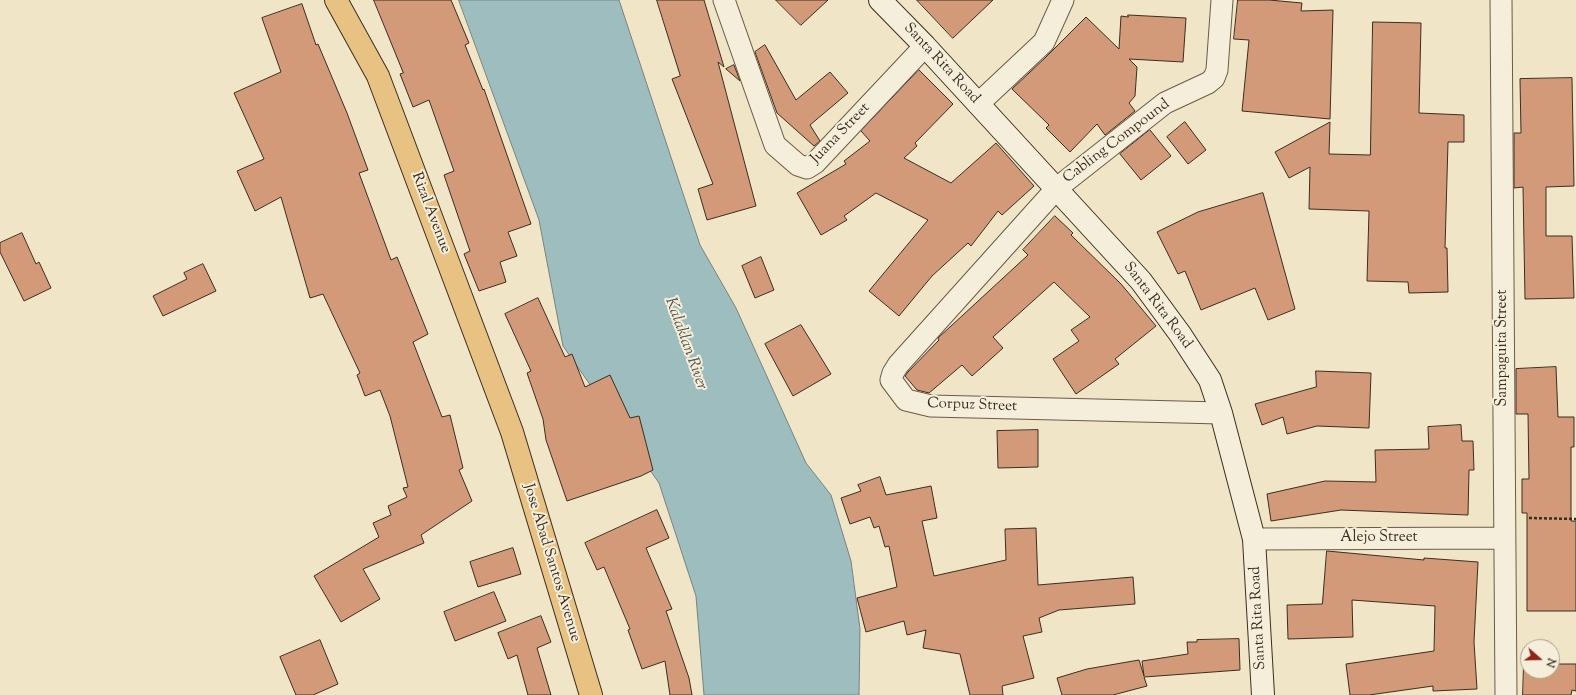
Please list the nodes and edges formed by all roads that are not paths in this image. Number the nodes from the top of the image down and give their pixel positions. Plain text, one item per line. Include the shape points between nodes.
1 (336, 0) edge
2 (724, 0) edge
3 (880, 0) edge
4 (1064, 0) edge
5 (1222, 0) edge
6 (1501, 0) edge
7 (925, 46) junction
8 (978, 104) junction
9 (1057, 188) junction
10 (1221, 413) junction
11 (512, 432) joint
12 (1504, 528) junction
13 (1254, 539) junction
14 (591, 695) edge
15 (1263, 695) edge
16 (1506, 695) edge

1 - 11 highway, Rizal Avenue via 378,76
2 - 7 street, Juana Street via 775,145 798,165 807,168 815,163
3 - 7 main road, Santa Rita Road
4 - 8 street via 1044,42
5 - 9 street, Cabling Compound via 1217,70 1214,78 1165,103
6 - 12 street, Sampaguita Street
7 - 8 main road, Santa Rita Road
8 - 9 main road, Santa Rita Road
9 - 10 main road, Santa Rita Road via 1141,281 1171,322 1210,380
9 - 10 street, Corpuz Street via 898,366 891,380 906,400 931,406
10 - 13 main road, Santa Rita Road
11 - 14 highway, Jose Abad Santos Avenue
12 - 13 street, Alejo Street
12 - 16 street, Sampaguita Street
13 - 15 main road, Santa Rita Road

